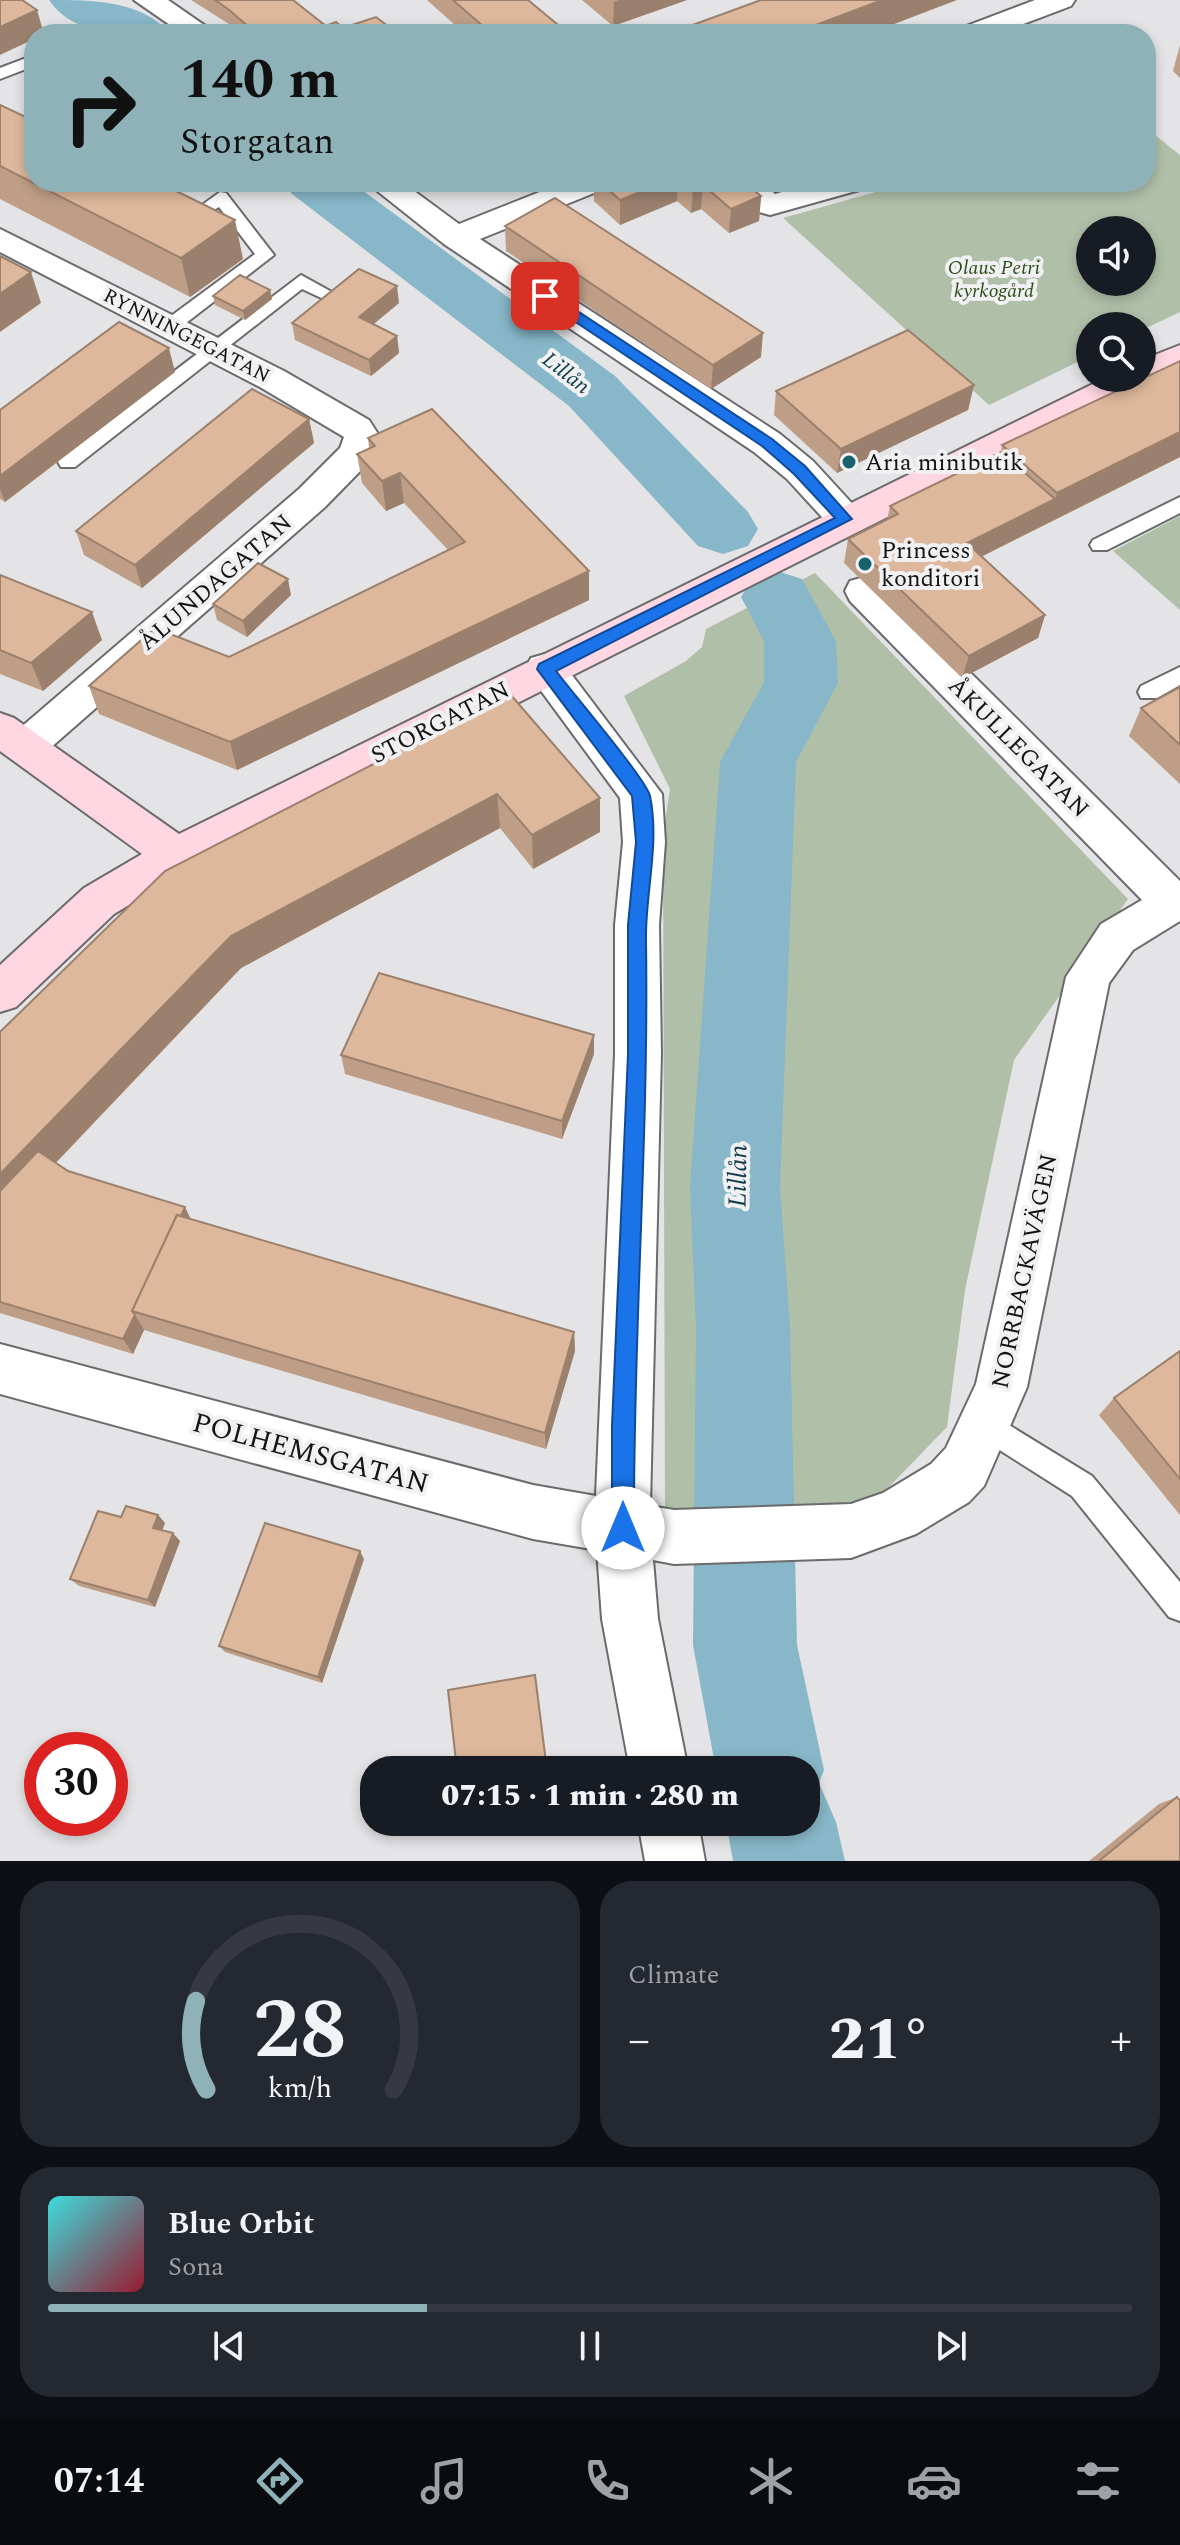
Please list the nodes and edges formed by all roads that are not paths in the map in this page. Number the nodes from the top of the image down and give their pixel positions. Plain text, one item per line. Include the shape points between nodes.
1 (148, 0) edge
2 (992, 0) edge
3 (1061, 0) edge
4 (187, 24) edge
5 (1027, 24) edge
6 (1032, 24) edge
7 (24, 64) edge
8 (0, 74) edge
9 (395, 192) edge
10 (568, 192) edge
11 (754, 192) edge
12 (816, 192) edge
13 (200, 213) edge
14 (455, 237) junction
15 (0, 239) edge
16 (330, 296) edge
17 (170, 326) junction
18 (215, 349) junction
19 (1180, 356) edge
20 (1156, 367) edge
21 (1105, 392) edge
22 (360, 443) joint
23 (68, 462) dead end
24 (1180, 504) edge
25 (845, 519) junction
26 (1100, 545) dead end
27 (864, 591) dead end
28 (545, 669) junction
29 (1180, 675) edge
30 (1149, 692) dead end
31 (13, 737) edge
32 (176, 855) junction
33 (1176, 901) edge
34 (0, 993) edge
35 (0, 1369) edge
36 (986, 1425) junction
37 (623, 1528) junction
38 (1180, 1606) edge
39 (656, 1756) edge
40 (671, 1836) edge
41 (675, 1861) edge

1 - 4 street
2 - 5 street
3 - 6 street
7 - 8 lane
9 - 14 street
10 - 14 street
11 - 12 street via 770,205
13 - 17 lane via 220,197 265,255
14 - 25 street via 767,443
15 - 17 street, RYNNINGEGATAN
16 - 18 lane via 301,281
17 - 18 street, RYNNINGEGATAN
18 - 22 street, RYNNINGEGATAN via 272,387 356,428
18 - 23 lane
19 - 20 street
21 - 25 street, STORGATAN
22 - 31 street, ÅLUNDAGATAN via 312,498
24 - 26 lane
25 - 28 street, STORGATAN
27 - 33 street, ÅKULLEGATAN
28 - 32 street, STORGATAN
28 - 37 street via 641,794 644,842 637,925
29 - 30 lane
31 - 32 street
32 - 34 street, STORGATAN via 99,901
33 - 36 street, NORRBACKAVÄGEN via 1117,937 1088,977 1001,1387
35 - 37 street, POLHEMSGATAN via 533,1512
36 - 37 street, NORRBACKAVÄGEN via 965,1467 950,1483 897,1515 851,1531 674,1537
36 - 38 lane via 1082,1486
37 - 39 street via 630,1619
40 - 41 street

